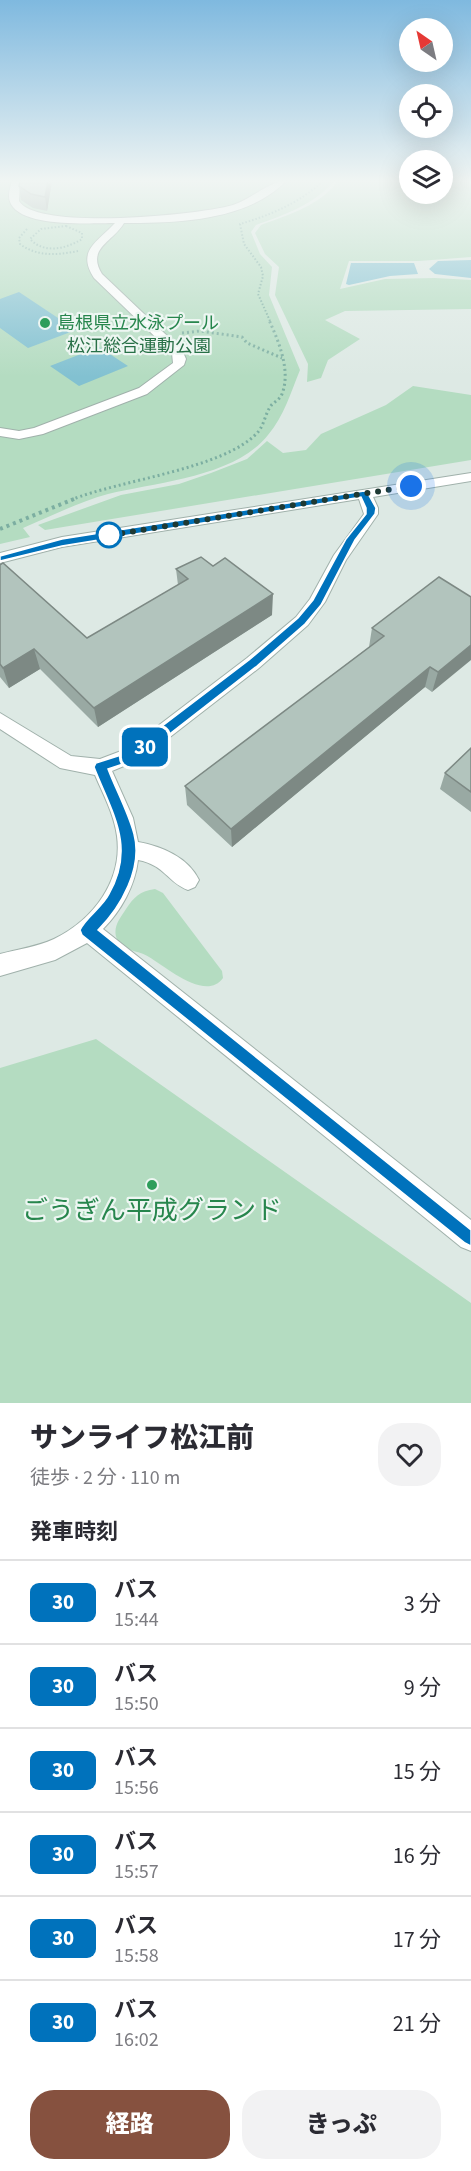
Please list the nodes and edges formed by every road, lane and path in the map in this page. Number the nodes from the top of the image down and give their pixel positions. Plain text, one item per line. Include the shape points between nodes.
1 (23, 246) edge
2 (51, 246) edge
3 (98, 246) edge
4 (246, 246) edge
5 (65, 247) edge
6 (93, 252) junction
7 (186, 333) dead end
8 (282, 358) junction
9 (0, 432) edge
10 (471, 477) edge
11 (364, 494) junction
12 (0, 529) edge
13 (0, 558) edge
14 (0, 720) edge
15 (101, 767) junction
16 (129, 850) junction
17 (188, 880) dead end
18 (87, 930) junction
19 (0, 965) edge
20 (471, 1237) edge

1 - 6 path via 46,254
2 - 5 path
3 - 6 street
4 - 8 path via 261,267 258,294
6 - 9 street via 94,271 178,352 178,365 143,391 38,431 20,435
7 - 8 path via 242,337
8 - 12 path via 286,371 282,396 270,407 260,430 245,444 177,471 93,491
10 - 11 street
11 - 13 street via 62,543
11 - 15 street via 371,514 351,539 317,602 302,621 144,747
14 - 15 street via 67,763
15 - 16 street via 127,834
16 - 17 street via 167,859
16 - 18 street via 128,865 115,897
18 - 19 street via 61,947
18 - 20 street

